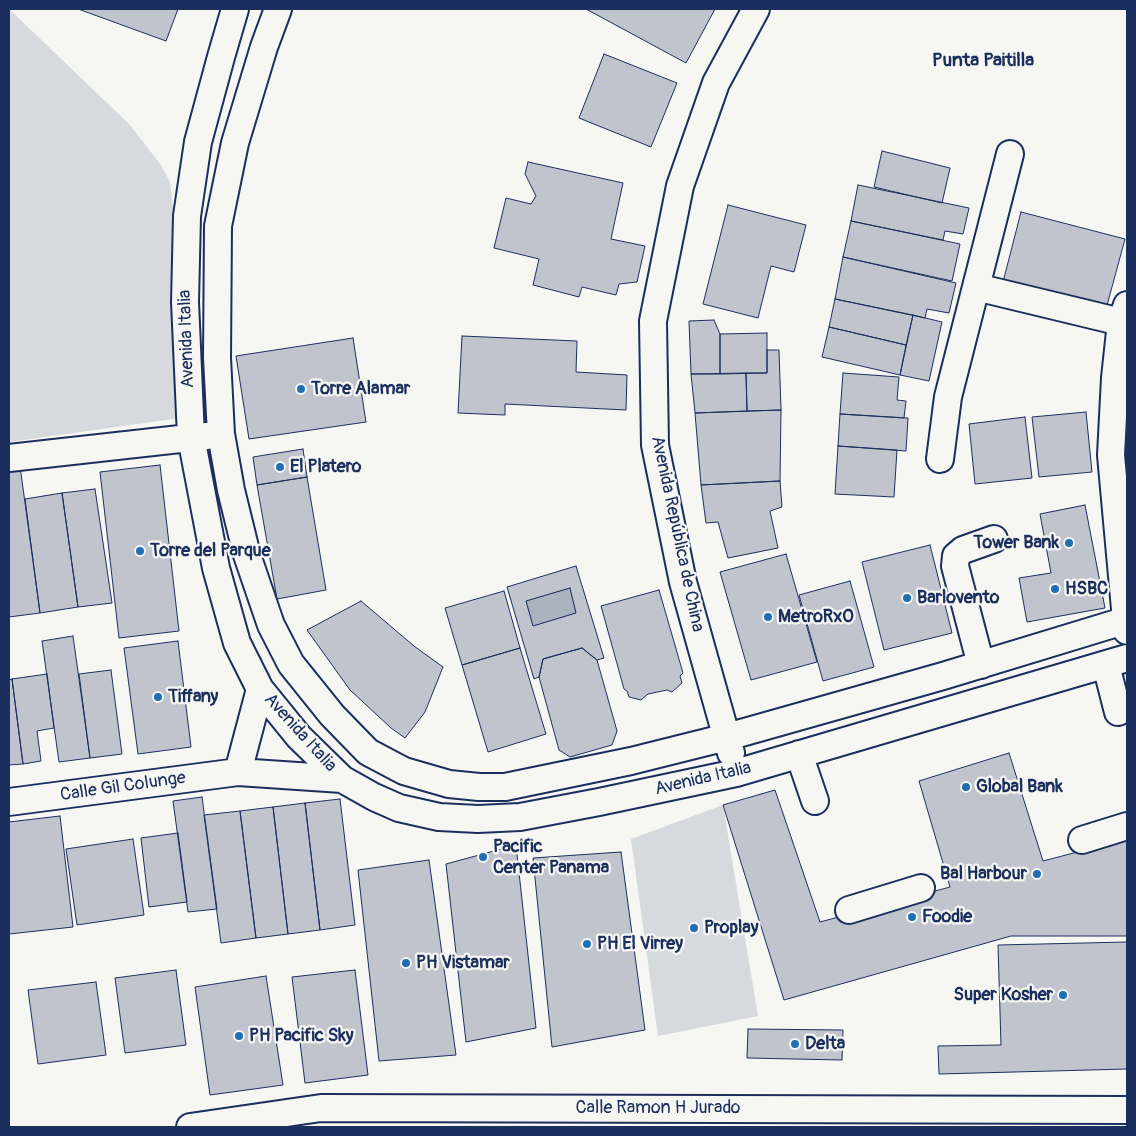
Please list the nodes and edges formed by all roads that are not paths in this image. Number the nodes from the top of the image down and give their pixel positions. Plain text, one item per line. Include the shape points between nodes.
1 (235, 9) edge
2 (278, 9) edge
3 (756, 9) edge
4 (1010, 154) dead end
5 (976, 287) junction
6 (1124, 313) edge
7 (221, 434) junction
8 (191, 437) junction
9 (9, 458) edge
10 (940, 459) dead end
11 (994, 539) dead end
12 (1127, 624) edge
13 (1116, 662) edge
14 (980, 665) junction
15 (260, 689) junction
16 (1118, 712) dead end
17 (727, 737) junction
18 (799, 754) junction
19 (238, 772) junction
20 (736, 773) junction
21 (342, 779) junction
22 (814, 801) dead end
23 (9, 802) edge
24 (1127, 826) edge
25 (1082, 840) dead end
26 (921, 888) dead end
27 (848, 910) dead end
28 (1127, 1110) edge
29 (381, 1118) edge
30 (504, 1118) edge
31 (536, 1118) edge
32 (838, 1118) edge
33 (1077, 1119) edge
34 (190, 1127) edge

1 - 8 street, Avenida Italia via 198,142 187,216 185,302
2 - 7 street, Avenida Italia via 235,143 218,226 217,358
3 - 17 street, Avenida República de China via 716,83 680,186 653,321 655,446 683,582
4 - 5 street
5 - 6 street
5 - 10 street via 948,397
6 - 12 street via 1115,378 1111,456
7 - 8 street
7 - 17 street, Avenida Italia via 247,555 271,625 291,664 332,716 368,752 404,771 450,784 505,786 631,761
8 - 9 street
8 - 15 street, Avenida Italia via 216,568 237,643
11 - 14 street via 963,550 956,556 955,566
12 - 14 street, Avenida Italia
13 - 16 street
13 - 18 street, Avenida Italia
14 - 17 street, Avenida Italia
15 - 19 street
15 - 21 street, Avenida Italia via 299,736
17 - 20 street, Avenida República de China
18 - 20 street, Avenida Italia
18 - 22 street
19 - 21 street, Calle Gil Colunge
19 - 23 street, Calle Gil Colunge
20 - 21 street, Avenida Italia via 520,817 478,819 440,817 399,808
24 - 25 street
26 - 27 street
28 - 33 street, Calle Ramon H Jurado
29 - 30 street, Calle Ramon H Jurado
29 - 34 street, Calle Ramon H Jurado via 321,1108
30 - 31 street, Calle Ramon H Jurado
31 - 32 street, Calle Ramon H Jurado
32 - 33 street, Calle Ramon H Jurado

